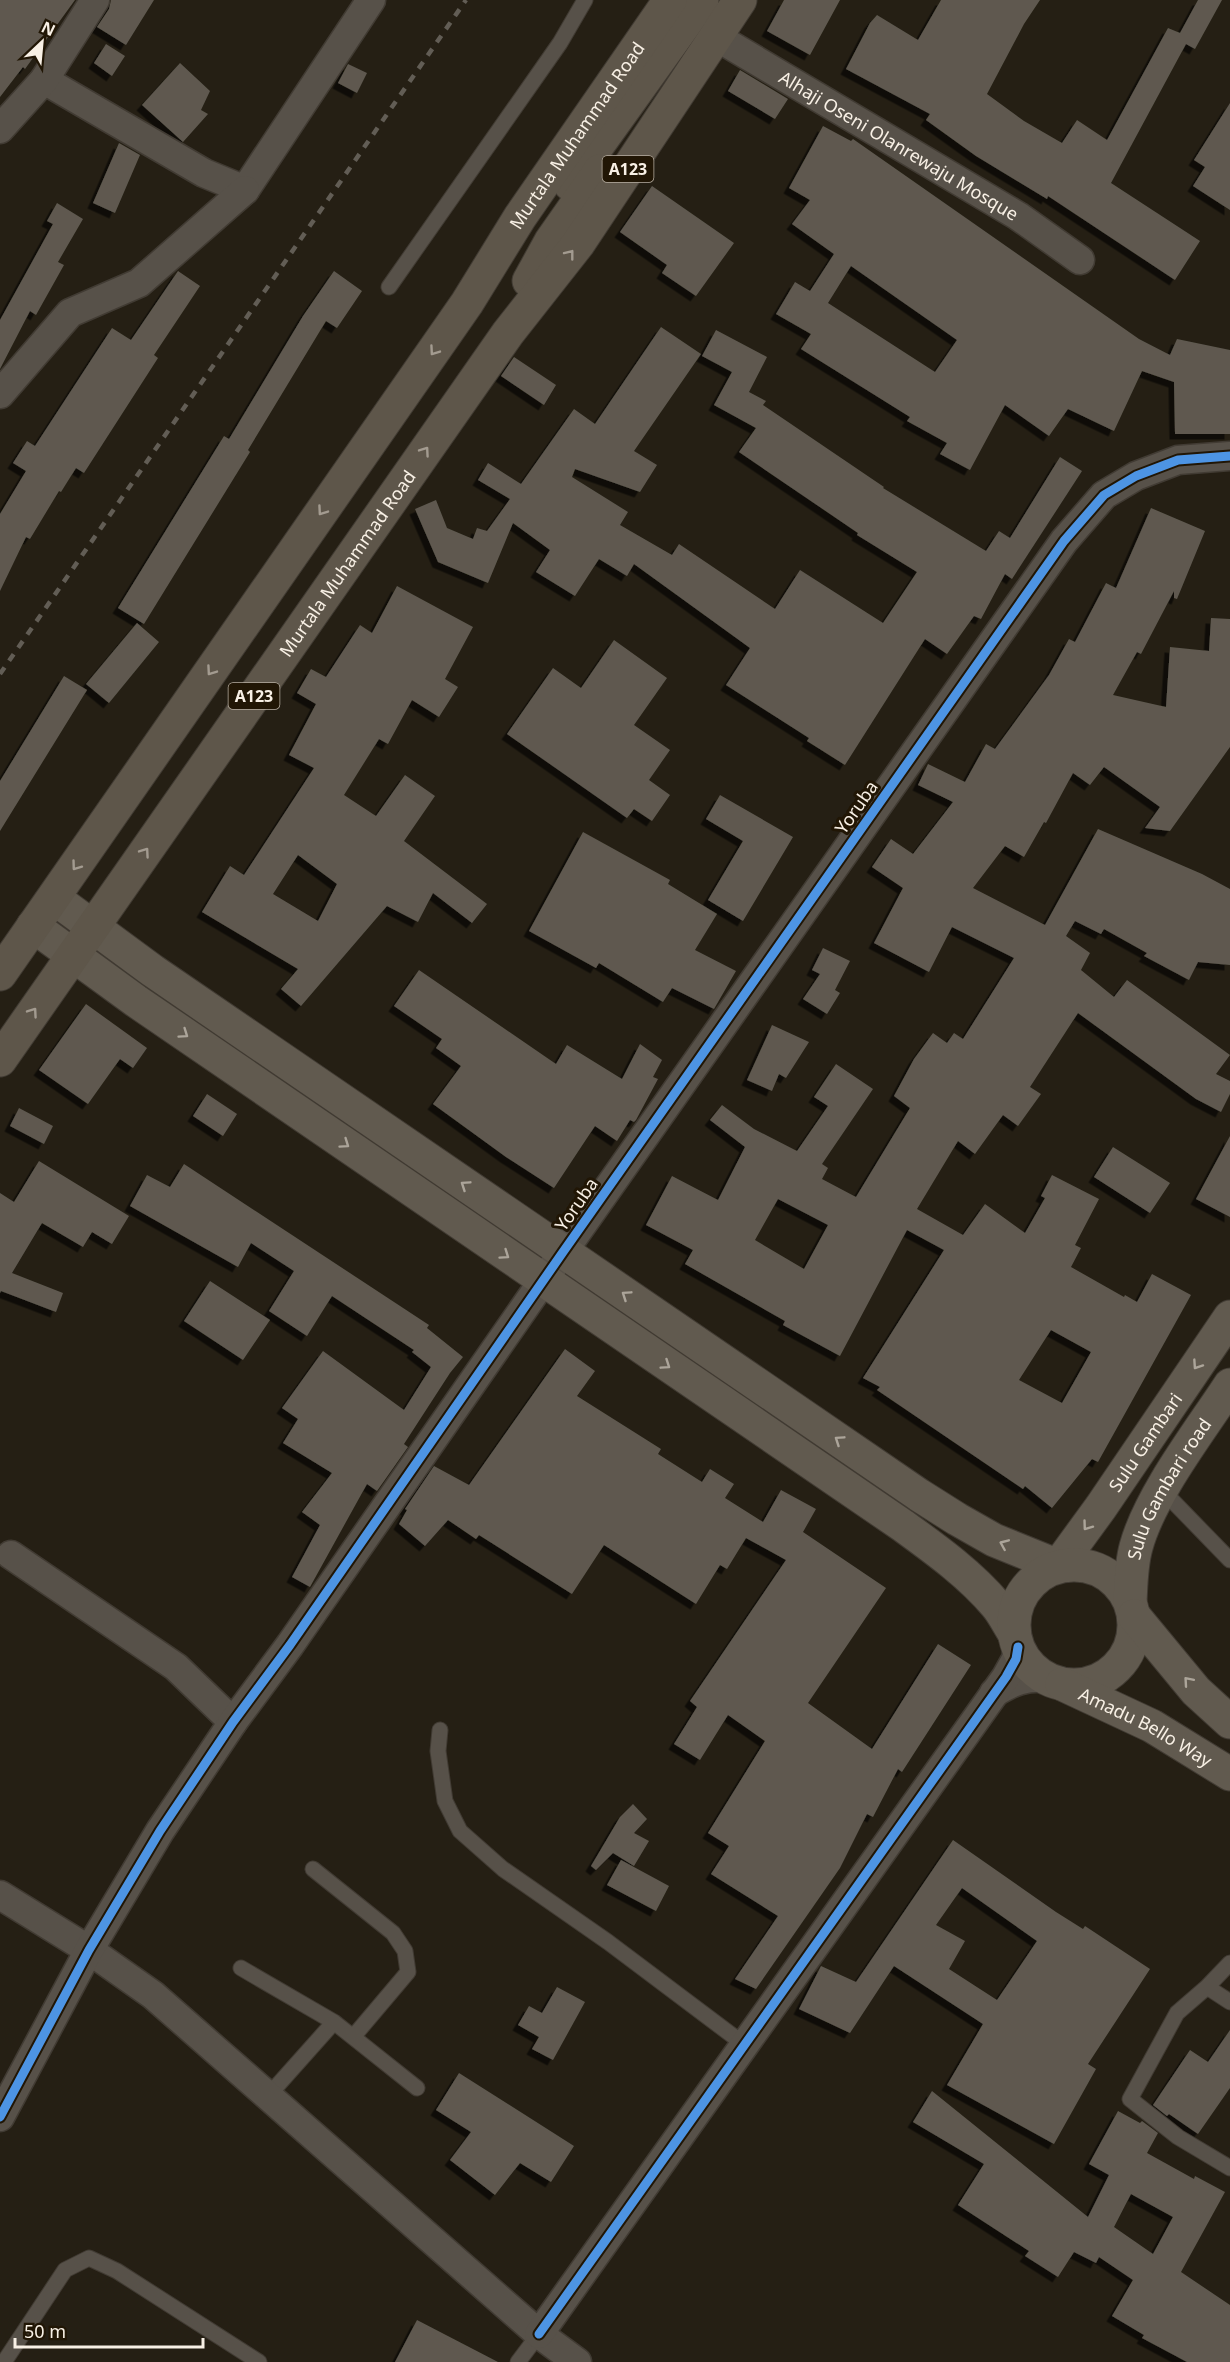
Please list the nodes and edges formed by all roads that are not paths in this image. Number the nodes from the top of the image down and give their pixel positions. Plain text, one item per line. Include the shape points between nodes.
1 (95, 0) edge
2 (371, 0) edge
3 (585, 0) edge
4 (670, 0) edge
5 (702, 0) edge
6 (720, 0) edge
7 (741, 0) edge
8 (715, 36) junction
9 (44, 80) junction
10 (631, 113) junction
11 (0, 129) edge
12 (245, 190) junction
13 (1080, 260) dead end
14 (389, 287) dead end
15 (467, 303) junction
16 (508, 333) junction
17 (0, 394) edge
18 (1230, 456) edge
19 (54, 898) junction
20 (33, 926) junction
21 (93, 926) junction
22 (73, 955) junction
23 (0, 974) edge
24 (0, 1060) edge
25 (562, 1252) junction
26 (543, 1281) junction
27 (1230, 1317) edge
28 (1230, 1385) edge
29 (1162, 1490) junction
30 (11, 1555) dead end
31 (1230, 1560) edge
32 (1058, 1566) junction
33 (1132, 1609) junction
34 (1016, 1640) junction
35 (1054, 1681) junction
36 (994, 1693) junction
37 (233, 1722) junction
38 (1230, 1722) edge
39 (440, 1730) dead end
40 (1230, 1774) edge
41 (313, 1869) dead end
42 (0, 1894) edge
43 (89, 1950) junction
44 (1230, 1963) edge
45 (241, 1968) dead end
46 (1207, 1987) junction
47 (1230, 2002) edge
48 (334, 2022) junction
49 (353, 2037) junction
50 (745, 2045) junction
51 (417, 2088) dead end
52 (268, 2096) junction
53 (0, 2117) edge
54 (1230, 2168) edge
55 (539, 2334) junction
56 (4, 2362) edge
57 (259, 2362) edge
58 (518, 2362) edge
59 (577, 2362) edge

1 - 9 street
2 - 12 street
3 - 14 lane via 560,43
4 - 15 highway, Murtala Muhammad Road / A123 via 520,217
5 - 10 highway, Murtala Muhammad Road / A123
6 - 10 highway, Murtala Muhammad Road / A123
7 - 8 highway, Murtala Muhammad Road / A123
8 - 13 street, Alhaji Oseni Olanrewaju Mosque via 1018,216
16 -> 8 highway, Murtala Muhammad Road / A123 via 578,244
9 - 11 street
9 - 12 street via 204,173
10 - 15 highway, Murtala Muhammad Road / A123 via 508,266
10 - 16 highway, Murtala Muhammad Road / A123 via 551,241
12 - 17 street via 139,283 70,313
15 -> 19 highway, Murtala Muhammad Road / A123
21 -> 16 highway, Murtala Muhammad Road / A123
18 - 25 street, Yoruba via 1178,460 1136,476 1104,495 1064,542
19 - 20 highway, Murtala Muhammad Road / A123
19 - 21 main road
20 - 22 main road
20 - 23 highway, Murtala Muhammad Road / A123
21 - 22 highway, Murtala Muhammad Road / A123
25 -> 21 main road
24 -> 22 highway, Murtala Muhammad Road / A123
22 -> 26 main road
25 - 26 street, Yoruba
32 -> 25 main road via 994,1540 957,1519
26 -> 34 main road via 939,1552 997,1606
26 - 37 street, Yoruba
27 -> 32 main road, Sulu Gambari
28 - 29 main road, Sulu Gambari road
29 - 31 lane
29 - 33 main road, Sulu Gambari road via 1144,1524 1132,1564
30 - 37 street via 176,1667
32 - 33 main road via 1072,1564 1100,1571 1123,1589
32 - 34 main road via 1032,1580 1023,1592 1013,1618
33 - 35 main road via 1131,1645 1115,1669 1090,1683
38 -> 33 main road via 1196,1691
34 - 35 main road via 1025,1660
34 - 36 street via 1016,1659
35 - 36 street via 1033,1677 1015,1681
35 - 40 main road, Amadu Bello Way via 1152,1726
36 - 50 street
37 - 43 street, Yoruba via 160,1831
39 - 50 lane via 438,1751 445,1801 460,1831 503,1869
41 - 49 lane via 393,1933 405,1951 408,1972
42 - 43 street
43 - 52 street via 153,1995
43 - 53 street, Yoruba
44 - 46 lane
45 - 48 lane
46 - 47 lane
46 - 54 lane via 1177,2013 1130,2099 1178,2137
48 - 49 lane
48 - 52 lane
49 - 51 lane
50 - 55 street
52 - 55 street
55 - 58 lane
55 - 59 street
56 - 57 lane via 65,2270 89,2258 117,2271

